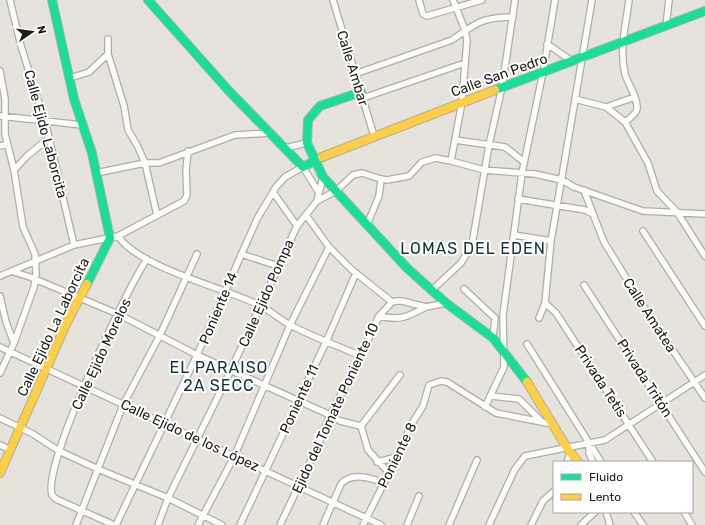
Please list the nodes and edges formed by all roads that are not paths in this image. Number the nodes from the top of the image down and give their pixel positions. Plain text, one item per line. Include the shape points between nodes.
1 (10, 0) edge
2 (52, 0) edge
3 (148, 0) edge
4 (333, 0) edge
5 (419, 0) edge
6 (453, 0) edge
7 (478, 0) edge
8 (515, 0) edge
9 (555, 0) edge
10 (592, 0) edge
11 (629, 0) edge
12 (669, 0) edge
13 (456, 8) junction
14 (705, 11) edge
15 (513, 17) junction
16 (666, 26) junction
17 (465, 30) junction
18 (108, 39) dead end
19 (623, 42) junction
20 (548, 44) junction
21 (108, 54) junction
22 (583, 57) junction
23 (572, 61) junction
24 (465, 63) junction
25 (0, 71) edge
26 (543, 72) junction
27 (355, 74) junction
28 (70, 78) junction
29 (502, 88) junction
30 (362, 95) junction
31 (635, 97) junction
32 (575, 99) junction
33 (462, 102) junction
34 (606, 107) junction
35 (2, 117) edge
36 (44, 120) junction
37 (625, 122) junction
38 (82, 125) junction
39 (271, 133) junction
40 (374, 136) junction
41 (49, 138) junction
42 (456, 140) junction
43 (307, 143) junction
44 (7, 144) junction
45 (488, 145) junction
46 (0, 146) edge
47 (285, 148) junction
48 (188, 151) junction
49 (317, 161) junction
50 (451, 161) junction
51 (524, 162) junction
52 (145, 163) junction
53 (303, 167) junction
54 (14, 170) junction
55 (484, 170) junction
56 (96, 173) junction
57 (522, 173) junction
58 (323, 177) junction
59 (381, 179) junction
60 (562, 180) junction
61 (584, 190) junction
62 (336, 191) junction
63 (273, 192) junction
64 (319, 193) junction
65 (518, 199) junction
66 (317, 201) junction
67 (556, 207) junction
68 (677, 212) junction
69 (593, 214) junction
70 (705, 214) edge
71 (157, 215) junction
72 (306, 216) junction
73 (367, 225) junction
74 (297, 226) junction
75 (643, 231) dead end
76 (514, 235) junction
77 (114, 237) junction
78 (551, 241) junction
79 (74, 245) junction
80 (329, 247) junction
81 (196, 254) dead end
82 (241, 254) junction
83 (705, 256) edge
84 (147, 259) junction
85 (35, 262) junction
86 (278, 266) junction
87 (11, 271) junction
88 (356, 273) junction
89 (0, 276) edge
90 (185, 277) junction
91 (36, 279) junction
92 (584, 285) dead end
93 (464, 289) dead end
94 (432, 290) junction
95 (225, 291) junction
96 (0, 296) edge
97 (79, 298) junction
98 (392, 302) junction
99 (446, 303) junction
100 (544, 303) junction
101 (261, 306) junction
102 (426, 308) junction
103 (118, 314) junction
104 (378, 316) junction
105 (495, 318) junction
106 (539, 318) dead end
107 (290, 325) junction
108 (503, 325) junction
109 (705, 326) edge
110 (160, 335) junction
111 (493, 338) junction
112 (326, 342) junction
113 (14, 343) junction
114 (528, 344) dead end
115 (0, 347) edge
116 (502, 350) junction
117 (11, 351) junction
118 (197, 355) junction
119 (359, 356) junction
120 (46, 370) junction
121 (232, 370) junction
122 (0, 373) edge
123 (400, 375) dead end
124 (705, 375) edge
125 (695, 382) junction
126 (265, 386) junction
127 (85, 387) junction
128 (491, 396) junction
129 (705, 398) edge
130 (298, 400) junction
131 (662, 402) junction
132 (123, 405) junction
133 (484, 407) junction
134 (330, 415) junction
135 (0, 418) edge
136 (542, 422) junction
137 (165, 424) junction
138 (552, 424) junction
139 (630, 425) junction
140 (361, 426) junction
141 (21, 428) junction
142 (561, 438) junction
143 (198, 440) junction
144 (589, 443) junction
145 (0, 445) edge
146 (11, 450) junction
147 (59, 450) junction
148 (556, 450) junction
149 (568, 450) junction
150 (234, 457) junction
151 (397, 457) junction
152 (477, 460) dead end
153 (568, 461) edge
154 (577, 461) edge
155 (593, 461) edge
156 (600, 461) edge
157 (652, 461) edge
158 (377, 462) junction
159 (98, 469) junction
160 (265, 470) junction
161 (705, 472) edge
162 (0, 473) edge
163 (388, 473) junction
164 (384, 482) junction
165 (135, 484) junction
166 (298, 486) junction
167 (553, 492) edge
168 (419, 496) dead end
169 (168, 498) junction
170 (333, 502) junction
171 (82, 512) junction
172 (594, 513) edge
173 (606, 513) edge
174 (635, 513) edge
175 (685, 513) edge
176 (202, 514) junction
177 (366, 519) junction
178 (76, 525) edge
179 (115, 525) edge
180 (158, 525) edge
181 (198, 525) edge
182 (222, 525) edge
183 (240, 525) edge
184 (280, 525) edge
185 (323, 525) edge
186 (363, 525) edge
187 (381, 525) edge
188 (407, 525) edge
189 (449, 525) edge
190 (489, 525) edge
191 (531, 525) edge
192 (581, 525) edge
193 (610, 525) edge
194 (643, 525) edge
195 (692, 525) edge

1 - 36 street, Calle Ejido Laborcita
2 - 28 street
3 - 39 street via 229,91
4 - 27 street, Calle Ambar
5 - 13 street via 423,14 427,16
6 - 13 street
7 - 13 street
8 - 15 street
9 - 20 street
10 - 22 street
11 - 19 street
12 - 16 street
13 - 17 street
14 - 16 street, Calle San Pedro
15 - 17 street via 486,19
15 - 29 street
16 - 19 street, Calle San Pedro
17 - 24 street
17 - 27 street via 452,40
18 - 21 street
19 - 22 street, Calle San Pedro
19 - 31 street via 626,74
20 - 23 street
20 - 26 street
21 - 28 street via 89,72
21 - 52 street via 124,106 128,130
22 - 23 street, Calle San Pedro
22 - 32 street
23 - 26 street, Calle San Pedro
24 - 30 street
24 - 33 street
25 - 35 street via 6,99
26 - 29 street, Calle San Pedro
26 - 51 street
27 - 30 street, Calle Ambar
28 - 38 street
29 - 33 street, Calle San Pedro
29 - 45 street
30 - 40 street, Calle Ambar
30 - 43 street via 327,103 316,109 308,120
31 - 34 street
31 - 37 street via 637,111
32 - 34 street
32 - 60 street
33 - 40 street, Calle San Pedro
33 - 42 street
34 - 37 street
35 - 36 street
35 - 44 street
36 - 38 street
36 - 41 street, Calle Ejido Laborcita
37 - 68 street via 648,163 656,191
38 - 56 street
39 - 47 street
39 - 48 street via 235,135
40 - 49 street, Calle San Pedro via 330,153
41 - 54 street
41 - 79 street, Calle Ejido Laborcita
42 - 45 street
42 - 50 street
43 - 47 street
43 - 49 street
44 - 46 street
44 - 54 street
45 - 51 street via 505,147
45 - 55 street
47 - 53 street
48 - 52 street via 158,163
48 - 71 street via 187,195 184,201
49 - 53 street, Calle San Pedro
49 - 58 street
50 - 55 street
50 - 59 street via 431,158 422,162 409,176
51 - 57 street
52 - 56 street
52 - 71 street
53 - 63 street, Poniente 14 via 285,177
53 - 64 street
54 - 85 street via 23,227 33,248
55 - 57 street
55 - 94 street via 472,245 461,263
56 - 77 street
57 - 60 street
57 - 65 street
58 - 62 street
58 - 64 street, Calle Ejido Pompa
59 - 62 street via 362,173 353,175
59 - 73 street via 379,196
60 - 61 street
60 - 67 street
61 - 68 street via 643,211
61 - 69 street, Calle Amatea
62 - 66 street
62 - 73 street
63 - 74 street
63 - 82 street, Poniente 14
64 - 66 street, Calle Ejido Pompa
65 - 67 street
65 - 76 street
66 - 72 street, Calle Ejido Pompa
67 - 69 street via 585,210
67 - 78 street
68 - 70 street
68 - 83 street
69 - 125 street, Calle Amatea via 604,242 645,309
71 - 77 street
72 - 74 street, Calle Ejido Pompa
72 - 80 street
73 - 94 street via 407,268
74 - 86 street, Calle Ejido Pompa
75 - 109 street
76 - 78 street
76 - 108 street
77 - 79 street
77 - 84 street
77 - 97 street, Calle Ejido La Laborcita
78 - 100 street
79 - 85 street
80 - 88 street
80 - 107 street
81 - 90 street
82 - 86 street
82 - 95 street, Poniente 14
84 - 90 street
84 - 103 street, Calle Ejido Morelos
85 - 87 street
85 - 91 street
86 - 101 street, Calle Ejido Pompa
87 - 89 street
87 - 91 street
88 - 98 street
88 - 112 street, Poniente 11
90 - 95 street
90 - 110 street
91 - 97 street
91 - 113 street
92 - 131 street, Privada Tritón
93 - 105 street
94 - 99 street
95 - 101 street
95 - 118 street, Poniente 14
96 - 113 street
97 - 103 street
97 - 120 street, Calle Ejido La Laborcita
98 - 102 street via 402,301
98 - 104 street, Ejido del Tomate Poniente 10
99 - 102 street
99 - 111 street
100 - 106 street
100 - 139 street, Privada Tetis via 556,313
101 - 107 street
101 - 121 street, Calle Ejido Pompa
102 - 104 street via 393,320
103 - 110 street
103 - 127 street, Calle Ejido Morelos
104 - 119 street, Ejido del Tomate Poniente 10
105 - 108 street
105 - 111 street
107 - 112 street
107 - 126 street
108 - 116 street
110 - 118 street
110 - 132 street
111 - 116 street
112 - 119 street
112 - 130 street, Poniente 11
113 - 117 street
114 - 144 street
115 - 117 street, Calle Ejido de los López
116 - 128 street via 504,367
116 - 138 street via 529,385
117 - 120 street, Calle Ejido de los López
117 - 122 street
118 - 121 street
118 - 137 street, Poniente 14
119 - 134 street, Ejido del Tomate Poniente 10
120 - 127 street, Calle Ejido de los López
120 - 141 street, Calle Ejido La Laborcita
121 - 126 street
121 - 143 street, Calle Ejido Pompa
123 - 140 street
124 - 125 street
125 - 129 street, Calle Amatea
125 - 131 street
126 - 130 street
126 - 150 street
127 - 132 street, Calle Ejido de los López
127 - 147 street, Calle Ejido Morelos via 66,427
128 - 133 street
128 - 136 street via 519,399
130 - 134 street
130 - 160 street, Poniente 11
131 - 139 street
131 - 161 street, Privada Tritón
132 - 137 street, Calle Ejido de los López
132 - 159 street
133 - 136 street via 496,413
133 - 151 street, Poniente 8 via 448,382 441,381 429,385 423,406 411,425
134 - 140 street via 340,422
134 - 166 street, Ejido del Tomate Poniente 10
135 - 141 street
136 - 138 street
137 - 143 street, Calle Ejido de los López
137 - 165 street, Poniente 14
138 - 142 street
139 - 144 street via 605,440
139 - 157 street, Privada Tetis
140 - 158 street via 368,450
141 - 146 street, Calle Ejido La Laborcita
141 - 147 street
142 - 148 street
142 - 149 street
143 - 150 street, Calle Ejido de los López
143 - 169 street, Calle Ejido Pompa
144 - 149 street
144 - 155 street
144 - 156 street
145 - 146 street
146 - 162 street, Calle Ejido La Laborcita
147 - 159 street
147 - 171 street, Calle Ejido Morelos via 51,483 52,495
148 - 149 street
148 - 190 street via 525,456 519,462
149 - 153 street
149 - 154 street
150 - 160 street, Calle Ejido de los López
150 - 176 street
151 - 158 street
151 - 163 street, Poniente 8
152 - 189 street
158 - 163 street
159 - 165 street
159 - 171 street
160 - 166 street, Calle Ejido de los López
160 - 183 street, Poniente 11
163 - 164 street, Poniente 8
164 - 170 street via 358,477 349,478 342,484
164 - 177 street, Poniente 8
165 - 169 street
165 - 179 street, Poniente 14
166 - 170 street, Calle Ejido de los López
166 - 184 street, Ejido del Tomate Poniente 10
167 - 191 street via 543,501
168 - 188 street
169 - 176 street
169 - 180 street, Calle Ejido Pompa
170 - 177 street, Calle Ejido de los López
170 - 185 street
171 - 178 street
171 - 179 street
172 - 192 street
173 - 193 street
174 - 194 street
175 - 195 street
176 - 181 street
176 - 182 street
177 - 186 street, Poniente 8
177 - 187 street, Calle Ejido de los López

